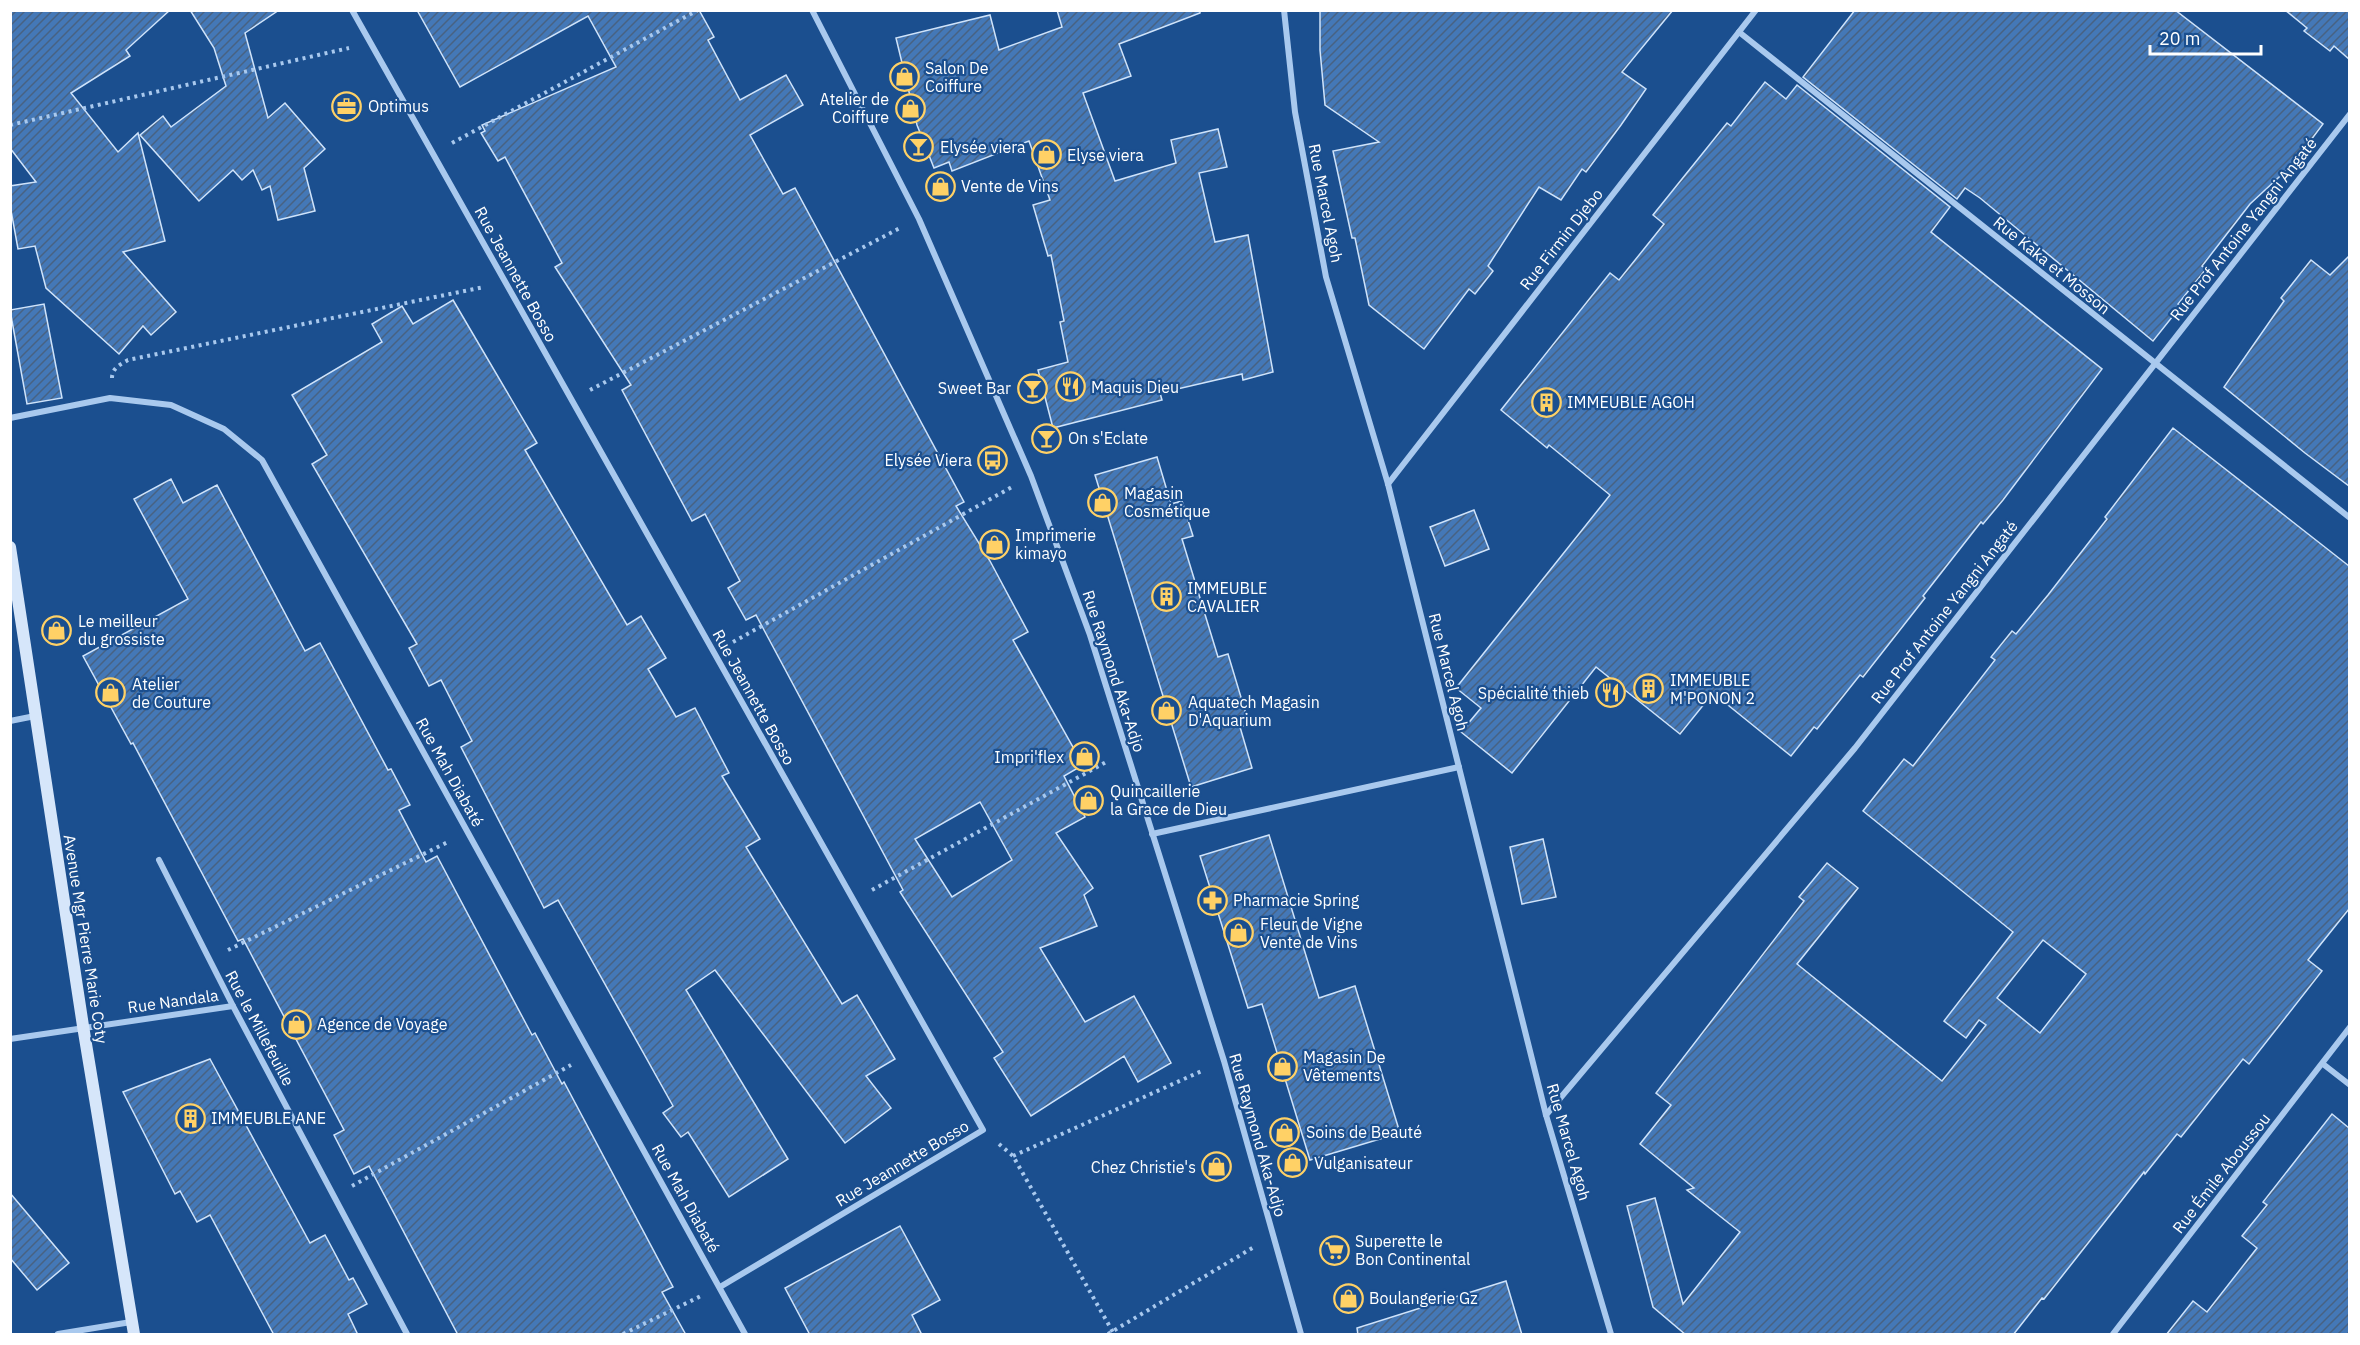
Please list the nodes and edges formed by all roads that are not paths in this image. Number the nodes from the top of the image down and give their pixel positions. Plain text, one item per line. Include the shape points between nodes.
1 (352, 10) edge
2 (812, 10) edge
3 (1284, 10) edge
4 (1756, 10) edge
5 (1739, 32) junction
6 (2349, 114) edge
7 (2155, 365) junction
8 (10, 418) edge
9 (1388, 484) junction
10 (2349, 518) edge
11 (10, 547) edge
12 (36, 716) junction
13 (10, 721) edge
14 (1459, 766) junction
15 (1152, 834) junction
16 (159, 860) dead end
17 (233, 1006) junction
18 (83, 1026) junction
19 (2349, 1027) edge
20 (10, 1039) edge
21 (2323, 1064) junction
22 (2349, 1085) edge
23 (1546, 1115) junction
24 (720, 1287) junction
25 (131, 1322) junction
26 (58, 1335) edge
27 (134, 1335) edge
28 (407, 1335) edge
29 (745, 1335) edge
30 (1301, 1335) edge
31 (1611, 1335) edge
32 (2113, 1335) edge

1 - 24 street, Rue Jeannette Bosso via 983,1130
2 - 15 street, Rue Raymond Aka-Adjo via 919,219 1031,476 1090,636
3 - 9 street, Rue Marcel Agoh via 1295,112 1326,277
4 - 5 street, Rue Firmin Djebo
5 - 7 street, Rue Kaka et Mosson
5 - 9 street, Rue Firmin Djebo
6 - 7 street, Rue Prof Antoine Yangni Angaté
7 - 10 street, Rue Kaka et Mosson
7 - 23 street, Rue Prof Antoine Yangni Angaté via 1855,748
8 - 24 street, Rue Mah Diabaté via 110,398 171,405 224,429 262,460
9 - 14 street, Rue Marcel Agoh
11 - 12 street, Avenue Mgr Pierre Marie Coty
12 - 13 street
12 - 18 street, Avenue Mgr Pierre Marie Coty
14 - 15 street
14 - 23 street, Rue Marcel Agoh
15 - 30 street, Rue Raymond Aka-Adjo via 1224,1061
16 - 17 street, Rue le Millefeuille
17 - 18 street, Rue Nandala
17 - 28 street, Rue le Millefeuille
18 - 20 street, Rue Nandala
18 - 25 street, Avenue Mgr Pierre Marie Coty
19 - 21 street, Rue Émile Aboussou
21 - 22 street
21 - 32 street, Rue Émile Aboussou
23 - 31 street, Rue Marcel Agoh
24 - 29 street, Rue Mah Diabaté
25 - 26 street
25 - 27 street, Avenue Mgr Pierre Marie Coty

